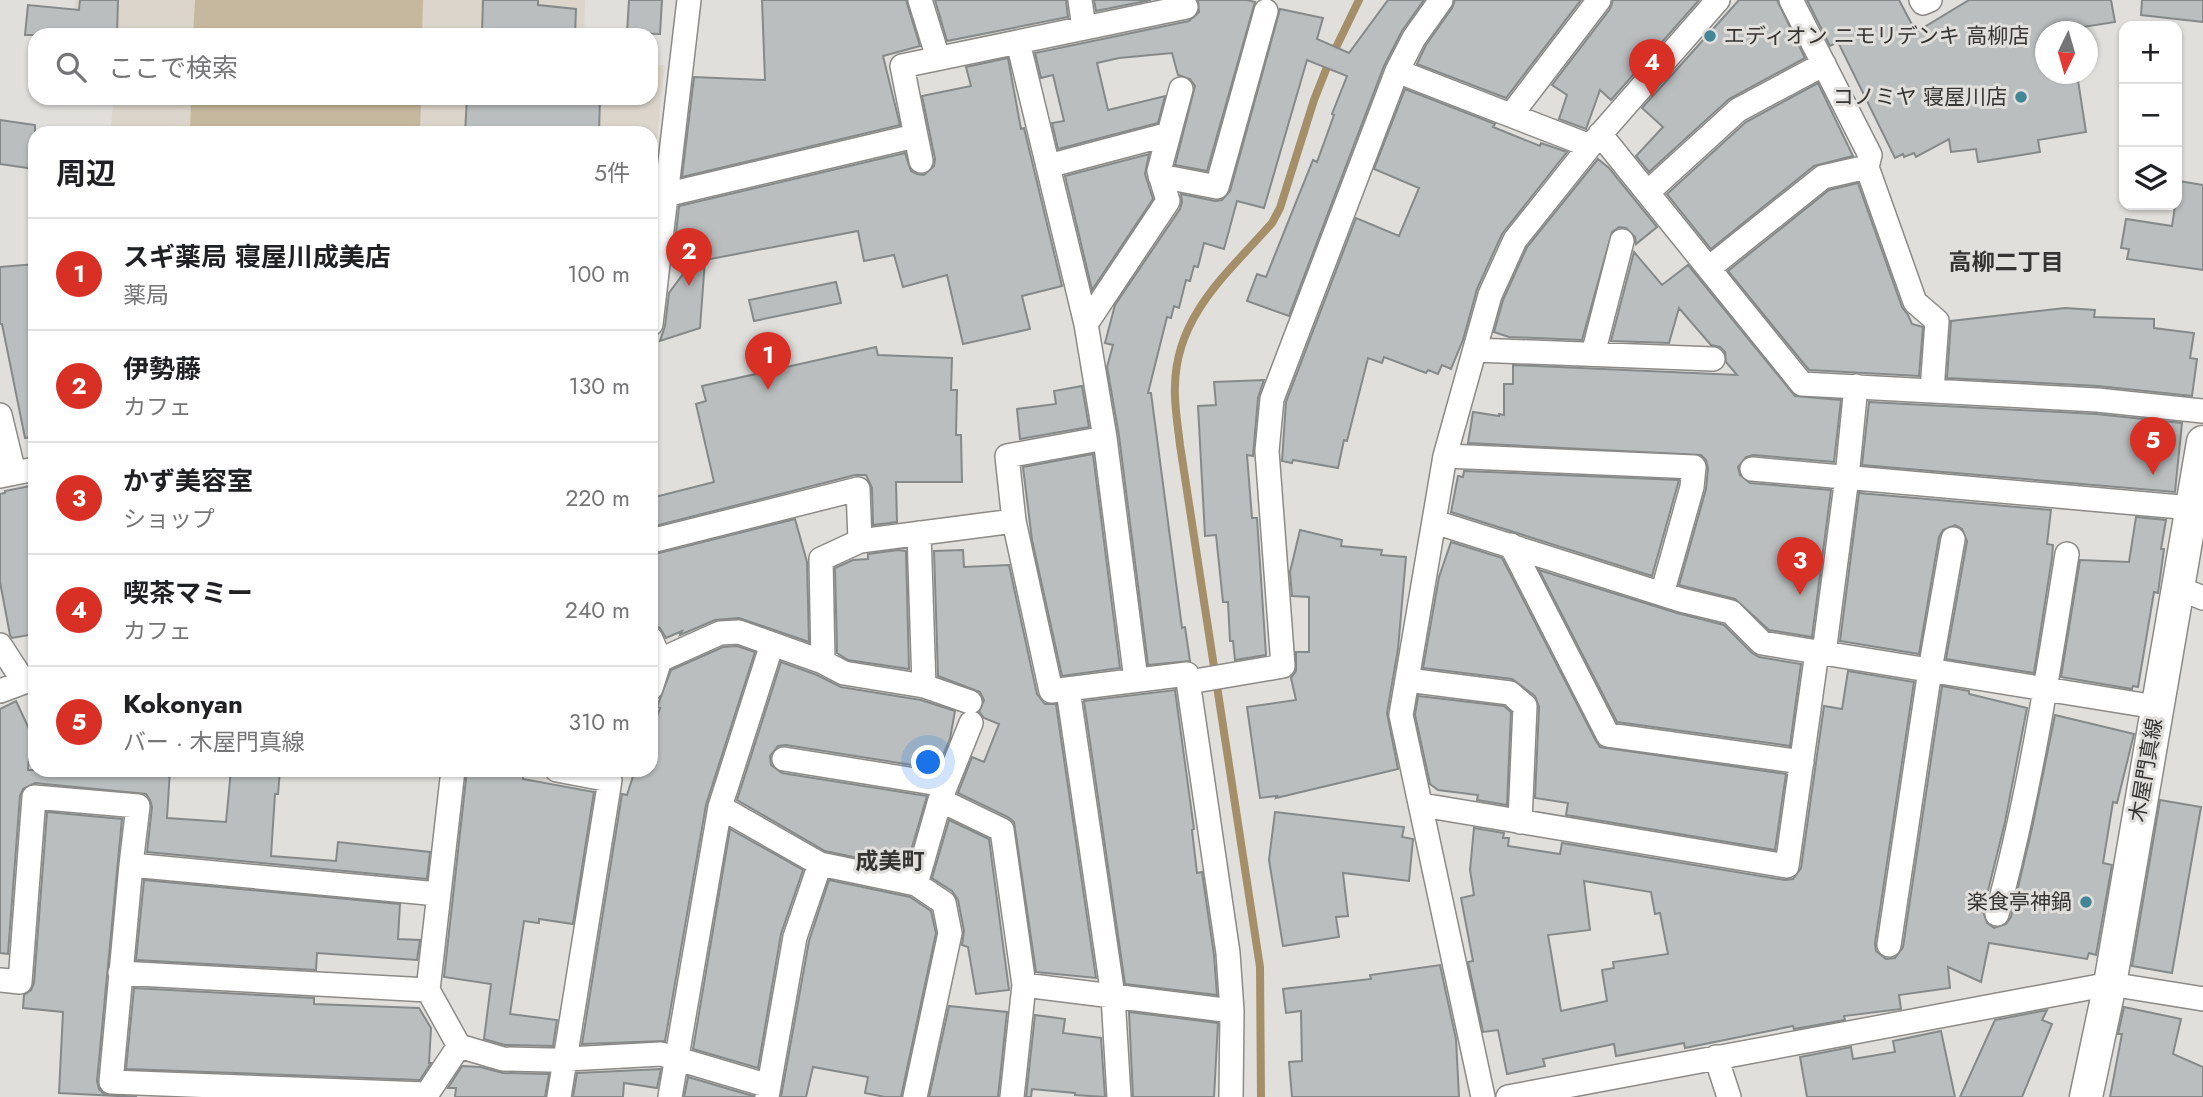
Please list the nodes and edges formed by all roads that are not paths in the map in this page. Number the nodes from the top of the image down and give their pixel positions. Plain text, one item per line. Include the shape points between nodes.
1 (689, 0) edge
2 (920, 0) edge
3 (1080, 0) edge
4 (1441, 0) edge
5 (1599, 0) edge
6 (1718, 0) edge
7 (1791, 0) edge
8 (1921, 0) edge
9 (1930, 0) edge
10 (1186, 8) dead end
11 (1266, 11) dead end
12 (1084, 28) junction
13 (1018, 41) junction
14 (938, 58) junction
15 (1824, 64) junction
16 (1397, 71) junction
17 (1181, 89) dead end
18 (1511, 115) junction
19 (1169, 134) junction
20 (915, 136) junction
21 (1595, 140) junction
22 (921, 161) dead end
23 (1048, 166) junction
24 (1867, 167) junction
25 (1160, 176) junction
26 (1648, 192) junction
27 (665, 195) junction
28 (1622, 241) dead end
29 (658, 260) edge
30 (1709, 268) junction
31 (1086, 324) junction
32 (1475, 350) junction
33 (1593, 354) junction
34 (1713, 359) dead end
35 (1856, 387) junction
36 (1932, 391) junction
37 (2203, 411) edge
38 (0, 415) edge
39 (1105, 438) junction
40 (2203, 442) edge
41 (1445, 456) junction
42 (1752, 469) dead end
43 (16, 473) edge
44 (1847, 477) junction
45 (2192, 509) junction
46 (1014, 521) junction
47 (1435, 522) junction
48 (919, 533) junction
49 (658, 539) edge
50 (1953, 539) dead end
51 (860, 541) junction
52 (1511, 545) junction
53 (2067, 554) dead end
54 (2190, 593) edge
55 (1662, 594) junction
56 (772, 644) junction
57 (0, 645) edge
58 (658, 649) edge
59 (1821, 652) junction
60 (823, 662) junction
61 (1930, 670) junction
62 (28, 678) edge
63 (1407, 680) junction
64 (28, 681) edge
65 (1136, 681) junction
66 (1192, 682) junction
67 (924, 686) junction
68 (2045, 688) junction
69 (1068, 690) junction
70 (0, 691) edge
71 (2156, 707) junction
72 (784, 759) dead end
73 (1802, 762) junction
74 (452, 777) edge
75 (594, 777) edge
76 (943, 792) junction
77 (1422, 805) junction
78 (720, 807) junction
79 (1520, 822) junction
80 (820, 864) junction
81 (131, 865) junction
82 (916, 884) junction
83 (438, 894) junction
84 (1997, 914) dead end
85 (1889, 945) dead end
86 (120, 973) junction
87 (0, 980) edge
88 (2109, 984) junction
89 (1024, 985) junction
90 (428, 990) junction
91 (1113, 996) junction
92 (2203, 999) edge
93 (1232, 1011) junction
94 (458, 1046) junction
95 (1716, 1057) junction
96 (564, 1059) junction
97 (677, 1059) junction
98 (230, 1092) edge
99 (768, 1092) edge
100 (425, 1095) edge
101 (559, 1097) edge
102 (670, 1097) edge
103 (915, 1097) edge
104 (1012, 1097) edge
105 (1119, 1097) edge
106 (1231, 1097) edge
107 (1483, 1097) edge
108 (1508, 1097) edge
109 (1729, 1097) edge
110 (2086, 1097) edge

1 - 27 street
2 - 14 street
3 - 12 street
4 - 16 street
5 - 18 street
6 - 21 street
7 - 15 street
8 - 9 street
10 - 12 street
11 - 25 street via 1217,187
12 - 13 street
13 - 14 street
13 - 23 street
14 - 20 street via 902,66
15 - 24 street via 1870,155
15 - 26 street via 1738,110
16 - 18 street
16 - 66 street via 1272,399 1268,451 1283,666
17 - 19 street
18 - 21 street
19 - 23 street
19 - 25 street
20 - 22 street
20 - 27 street
21 - 26 street
21 - 32 street via 1515,240 1490,295
23 - 31 street
24 - 30 street via 1823,177
24 - 36 street via 1915,302 1937,321
25 - 31 street via 1168,201
26 - 30 street
27 - 29 street
28 - 33 street
30 - 35 street via 1802,384
31 - 39 street
32 - 33 street
32 - 41 street
33 - 34 street
35 - 36 street
35 - 44 street
36 - 37 street
38 - 43 street
39 - 46 street via 1007,456
39 - 65 street
40 - 45 main road, 木屋門真線
41 - 47 street
41 - 55 street via 1694,467
42 - 44 street
44 - 45 street
44 - 59 street
45 - 54 main road, 木屋門真線
46 - 48 street
46 - 69 street via 1051,691
47 - 52 street
47 - 63 street
48 - 51 street
48 - 67 street
49 - 51 street via 858,489
50 - 61 street
51 - 60 street via 821,559
52 - 55 street
52 - 73 street via 1608,735
53 - 68 street
54 - 71 main road, 木屋門真線
55 - 59 street via 1731,612 1762,643
56 - 58 street via 739,632
56 - 60 street
56 - 78 street
57 - 62 street
59 - 61 street
59 - 73 street
60 - 67 street via 844,673
61 - 68 street
61 - 85 street
63 - 77 street via 1401,715
63 - 79 street via 1510,693 1525,706
64 - 70 street
65 - 66 street via 1187,674
65 - 69 street
66 - 93 street
67 - 76 street via 971,712
68 - 71 street
68 - 84 street via 2010,870
69 - 91 street
71 - 88 main road, 木屋門真線
72 - 76 street
73 - 79 street via 1787,866
74 - 83 street
75 - 96 street via 610,780
76 - 82 street
76 - 89 street via 1002,830
77 - 79 street
77 - 107 street
78 - 80 street
78 - 97 street
80 - 82 street
80 - 99 street via 795,936
81 - 83 street
81 - 86 street
81 - 87 street via 138,806 34,797 20,982
82 - 103 street via 944,902 950,933
83 - 90 street
86 - 90 street
86 - 98 street via 111,1082
88 - 92 street
88 - 95 street
88 - 110 main road, 木屋門真線
89 - 91 street
89 - 104 street
90 - 94 street
91 - 93 street
91 - 105 street
93 - 106 street
94 - 96 street via 503,1059
94 - 100 street
95 - 108 street
95 - 109 street
96 - 97 street via 661,1054
96 - 101 street
97 - 99 street
97 - 102 street
98 - 100 street

